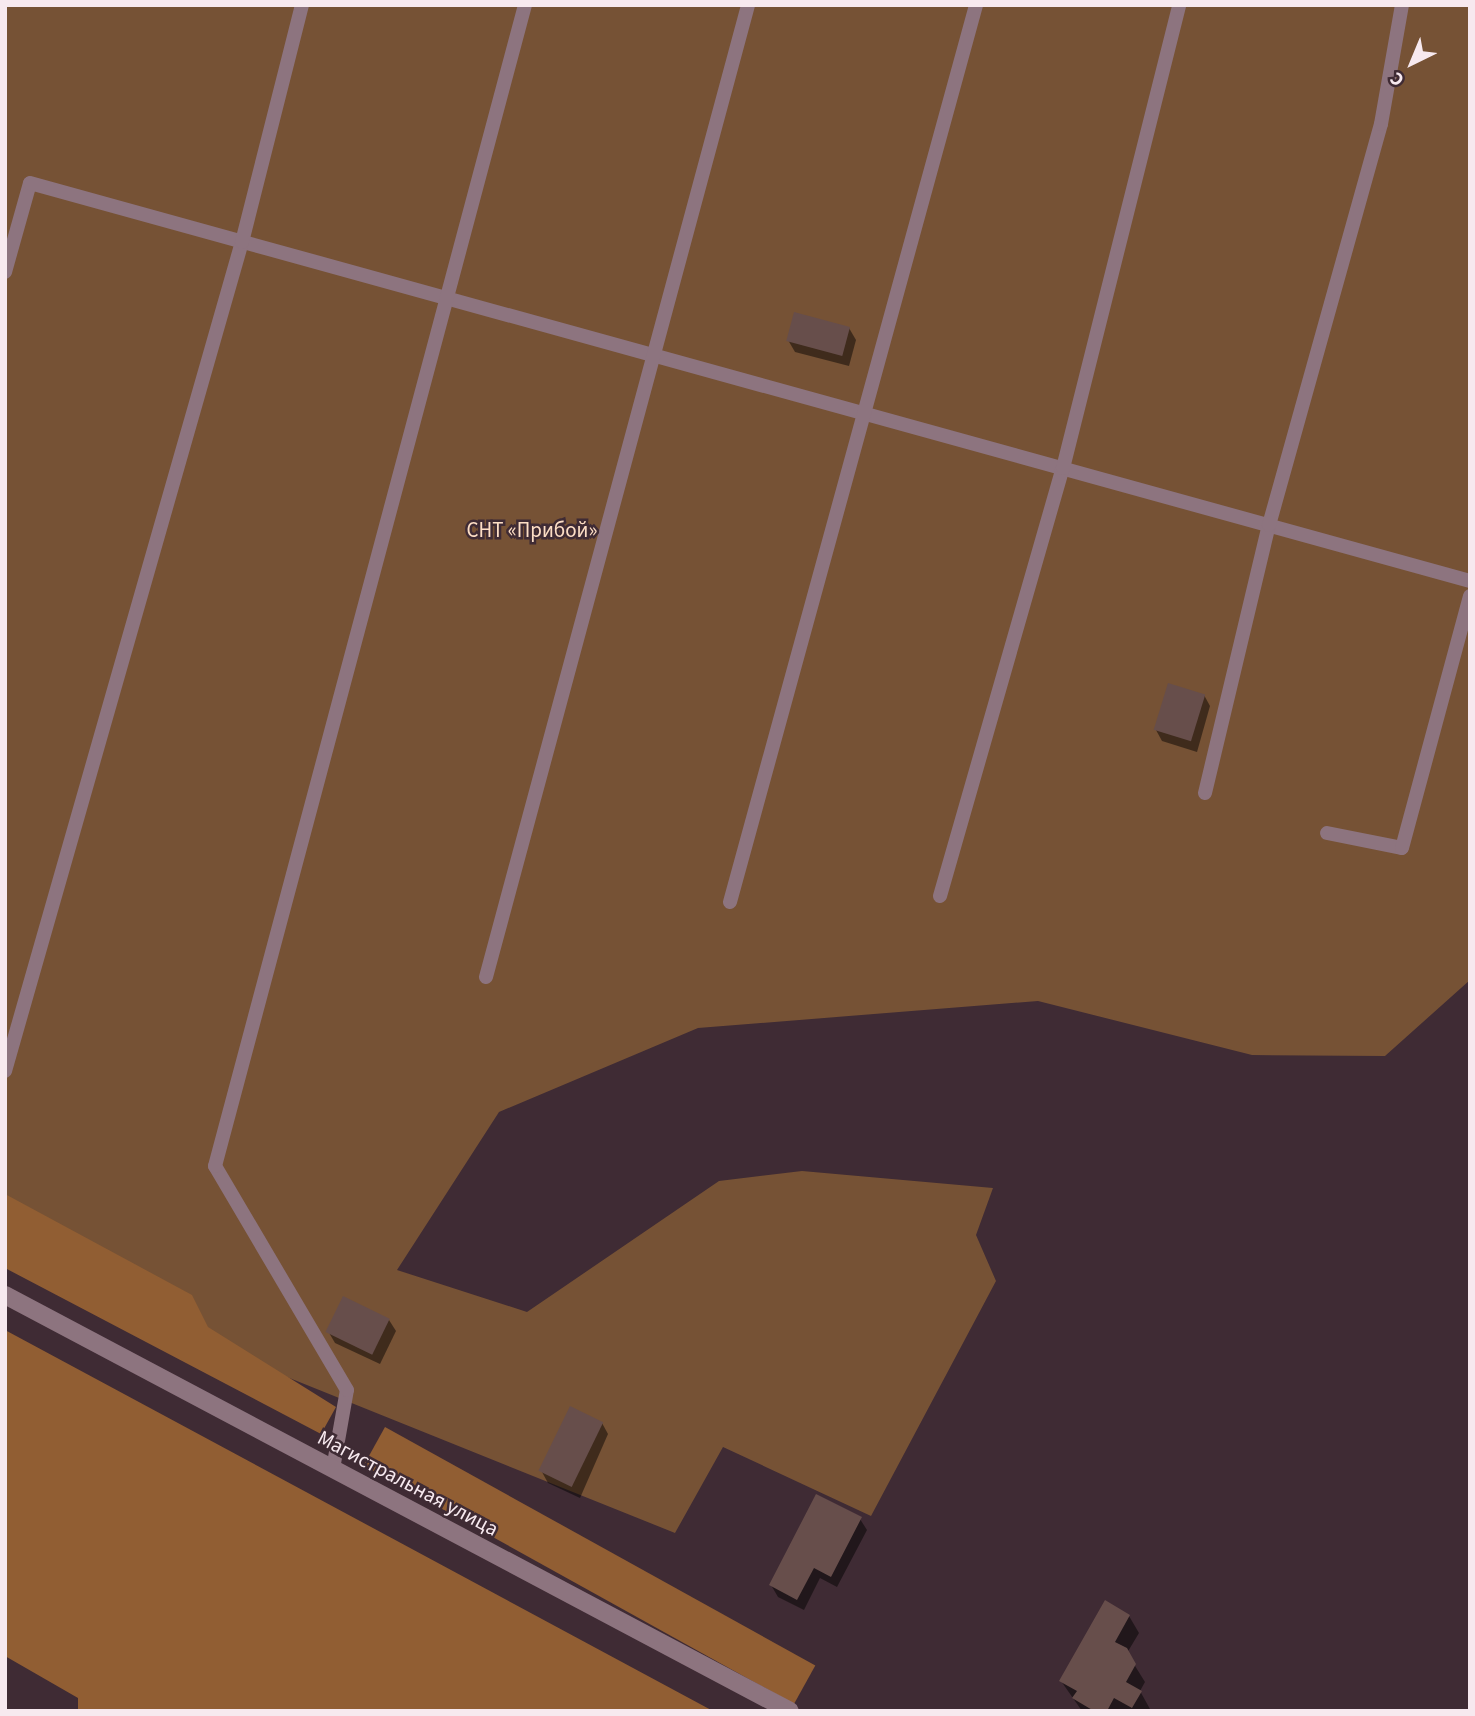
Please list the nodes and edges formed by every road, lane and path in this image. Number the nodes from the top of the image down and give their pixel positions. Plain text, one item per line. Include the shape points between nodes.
1 (302, 5) edge
2 (525, 5) edge
3 (748, 5) edge
4 (976, 5) edge
5 (1179, 5) edge
6 (1402, 5) edge
7 (242, 242) junction
8 (5, 272) edge
9 (447, 298) junction
10 (653, 355) junction
11 (863, 413) junction
12 (1063, 468) junction
13 (1269, 525) junction
14 (1470, 581) edge
15 (1470, 596) edge
16 (1205, 793) dead end
17 (1327, 833) dead end
18 (940, 895) dead end
19 (730, 902) dead end
20 (486, 977) dead end
21 (5, 1071) edge
22 (5, 1295) edge
23 (333, 1469) junction
24 (790, 1711) edge

1 - 7 lane
2 - 9 lane
3 - 10 lane
4 - 11 lane
5 - 12 lane
6 - 13 lane via 1381,124
7 - 8 lane via 30,183
7 - 9 lane
7 - 21 lane
9 - 10 lane
9 - 23 lane via 215,1166 347,1390
10 - 11 lane
10 - 20 lane
11 - 12 lane
11 - 19 lane
12 - 13 lane
12 - 18 lane
13 - 14 lane
13 - 16 lane
15 - 17 lane via 1402,848
22 - 23 street, Магистральная улица
23 - 24 street, Магистральная улица

